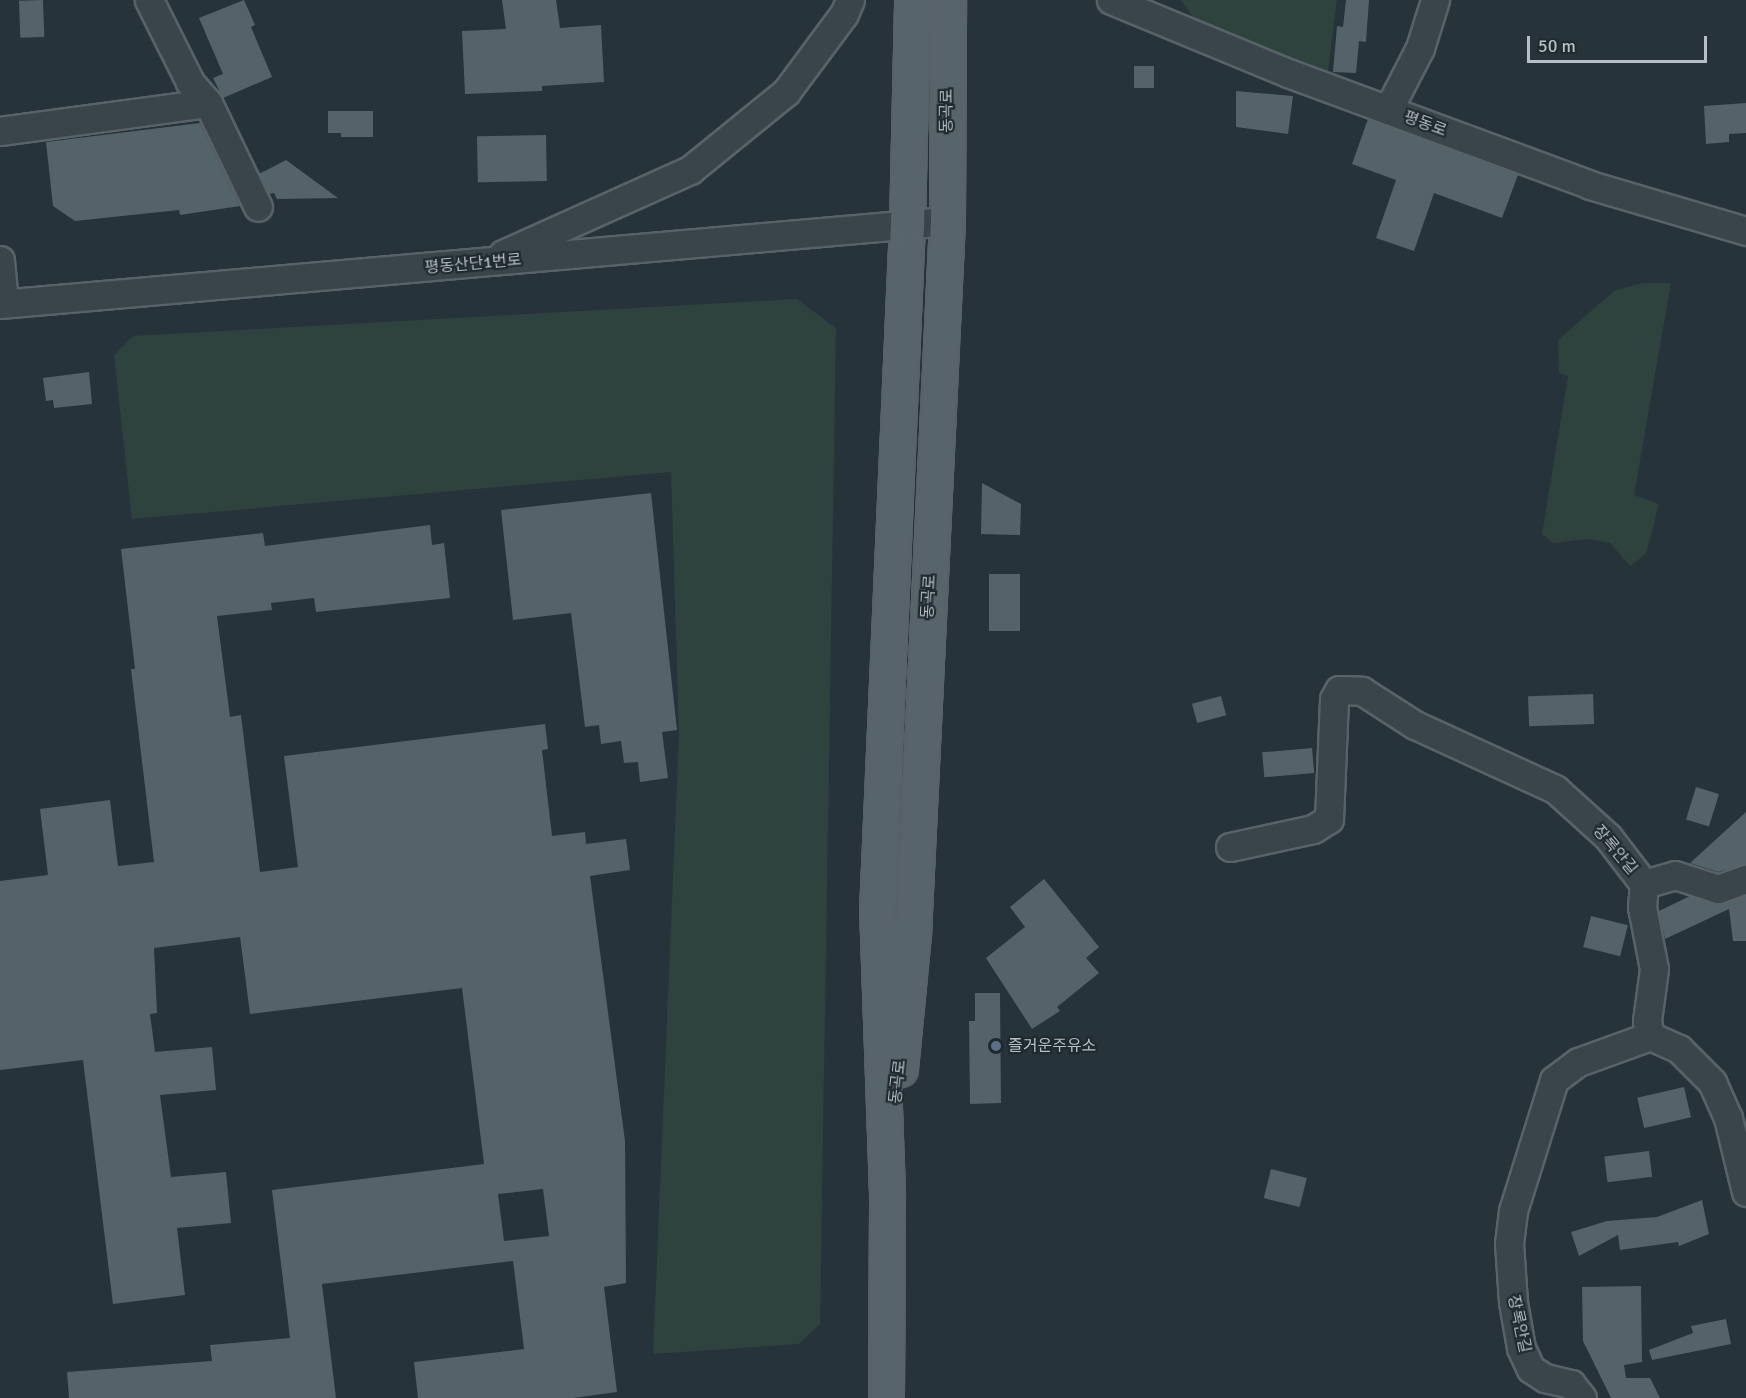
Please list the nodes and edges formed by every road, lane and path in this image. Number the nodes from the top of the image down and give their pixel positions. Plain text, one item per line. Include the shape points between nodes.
1 (149, 0) edge
2 (850, 0) edge
3 (912, 0) edge
4 (948, 0) edge
5 (1111, 0) edge
6 (1435, 0) edge
7 (208, 103) junction
8 (1388, 110) junction
9 (0, 131) edge
10 (258, 207) dead end
11 (946, 221) junction
12 (907, 225) junction
13 (1746, 231) edge
14 (0, 260) edge
15 (482, 263) junction
16 (2, 303) edge
17 (1230, 847) dead end
18 (1746, 879) edge
19 (1644, 884) junction
20 (1650, 1036) junction
21 (1746, 1192) edge
22 (887, 1193) junction
23 (886, 1398) edge
24 (1582, 1398) edge

1 - 7 street via 190,82
2 - 15 street via 786,92 690,170
3 - 12 main road, 동곡로
4 - 11 main road, 동곡로
5 - 8 street, 평동로
6 - 8 street via 1420,48
7 - 9 street
7 - 10 street
8 - 13 street, 평동로 via 1590,185
11 - 12 street, 평동산단1번로
11 - 22 main road, 동곡로 via 913,934
12 - 15 street, 평동산단1번로
12 - 22 main road, 동곡로 via 877,911
14 - 16 street
15 - 16 street, 평동산단1번로
17 - 19 street, 장록안길 via 1313,829 1329,819 1334,699 1339,690 1362,691 1415,724 1555,789 1608,837
18 - 19 street via 1718,889 1675,875
19 - 20 street, 장록안길 via 1642,907 1654,969 1647,1021
20 - 21 street via 1679,1050 1712,1082 1728,1118
20 - 24 street, 장록안길 via 1578,1062 1554,1080 1513,1211 1509,1272 1521,1348 1531,1369 1545,1378 1572,1384
22 - 23 main road, 동곡로

